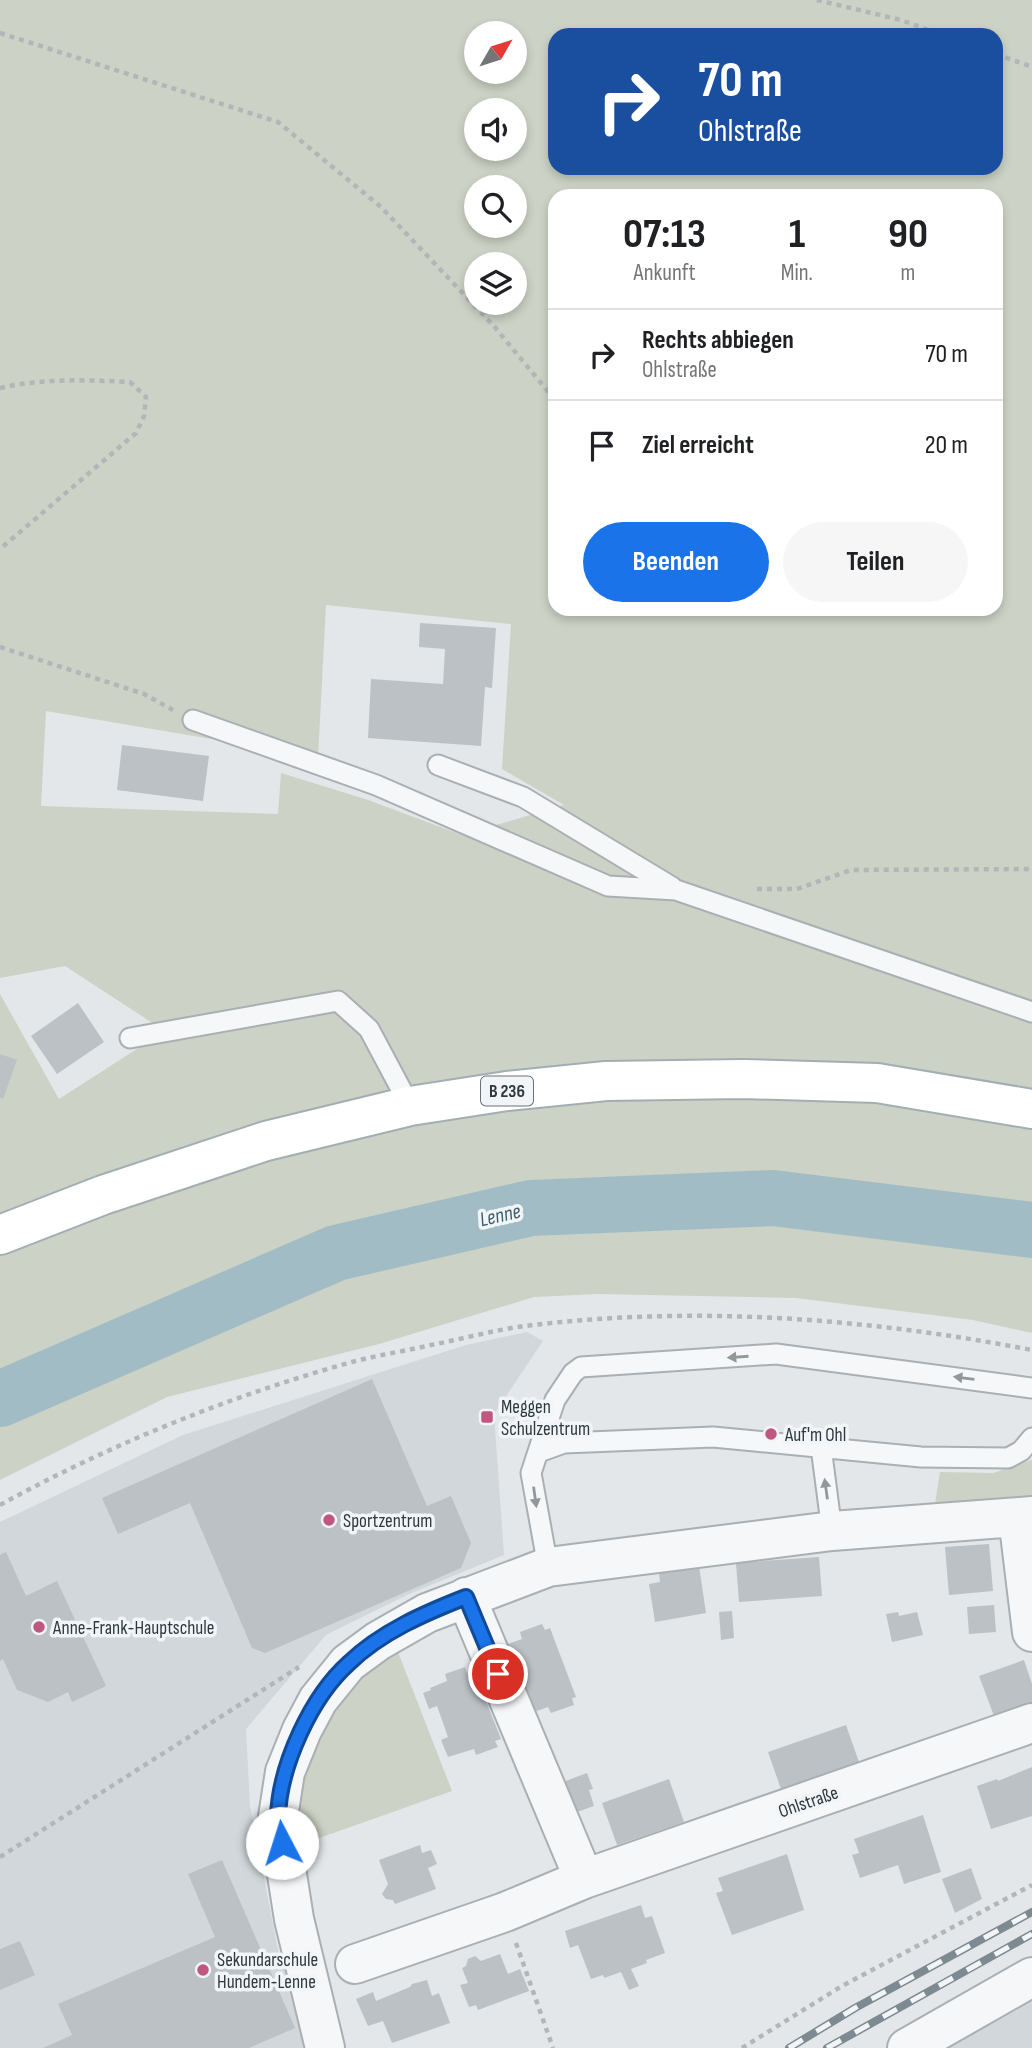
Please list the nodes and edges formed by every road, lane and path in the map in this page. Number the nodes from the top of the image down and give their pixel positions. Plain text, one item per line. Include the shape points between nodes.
1 (817, 0) edge
2 (923, 28) edge
3 (0, 33) edge
4 (1003, 57) edge
5 (1032, 67) edge
6 (0, 388) edge
7 (548, 392) edge
8 (0, 549) edge
9 (0, 647) edge
10 (192, 720) joint
11 (438, 765) dead end
12 (1032, 869) edge
13 (676, 890) junction
14 (757, 890) dead end
15 (1032, 1012) edge
16 (130, 1038) dead end
17 (410, 1106) junction
18 (1032, 1109) edge
19 (0, 1235) edge
20 (1032, 1350) edge
21 (1032, 1388) edge
22 (1032, 1438) edge
23 (821, 1447) junction
24 (539, 1452) junction
25 (0, 1505) edge
26 (1025, 1517) edge
27 (832, 1531) junction
28 (548, 1567) junction
29 (466, 1597) junction
30 (1032, 1632) edge
31 (348, 1663) junction
32 (1032, 1723) edge
33 (0, 1857) edge
34 (584, 1879) junction
35 (1032, 1885) edge
36 (505, 1912) junction
37 (355, 1964) dead end
38 (1032, 1977) edge
39 (325, 2048) edge
40 (553, 2048) edge
41 (742, 2048) edge
42 (908, 2048) edge

1 - 2 path
3 - 7 path via 278,122 382,207 493,325
4 - 5 path
6 - 8 path via 74,379 130,382 146,397 136,433
9 - 10 path via 144,694
10 - 13 lane via 376,785 608,886
11 - 13 lane via 523,797
12 - 14 path via 851,870 797,889
13 - 15 lane
16 - 17 lane via 338,1001 369,1029
17 - 18 main road, B 236 via 606,1081 743,1079 877,1083
17 - 19 main road, B 236 via 266,1141
20 - 25 path via 955,1335 826,1320 636,1317 524,1326 354,1362 262,1390 174,1422
21 -> 24 lane via 776,1354 581,1367 555,1399
22 - 23 lane via 1008,1458 921,1457
23 - 24 lane via 713,1437 564,1443
27 -> 23 lane
24 -> 28 lane via 531,1473
26 - 27 street
26 - 30 street
27 - 28 street
28 - 29 street
29 - 31 street via 427,1612
29 - 34 street
31 - 33 path via 296,1668
31 - 39 street via 318,1700 302,1730 285,1772 278,1817 294,1919
32 - 34 street, Ohlstraße
34 - 36 street, Ohlstraße
35 - 41 path via 842,1986
36 - 37 street, Ohlstraße
36 - 40 path
38 - 42 street

